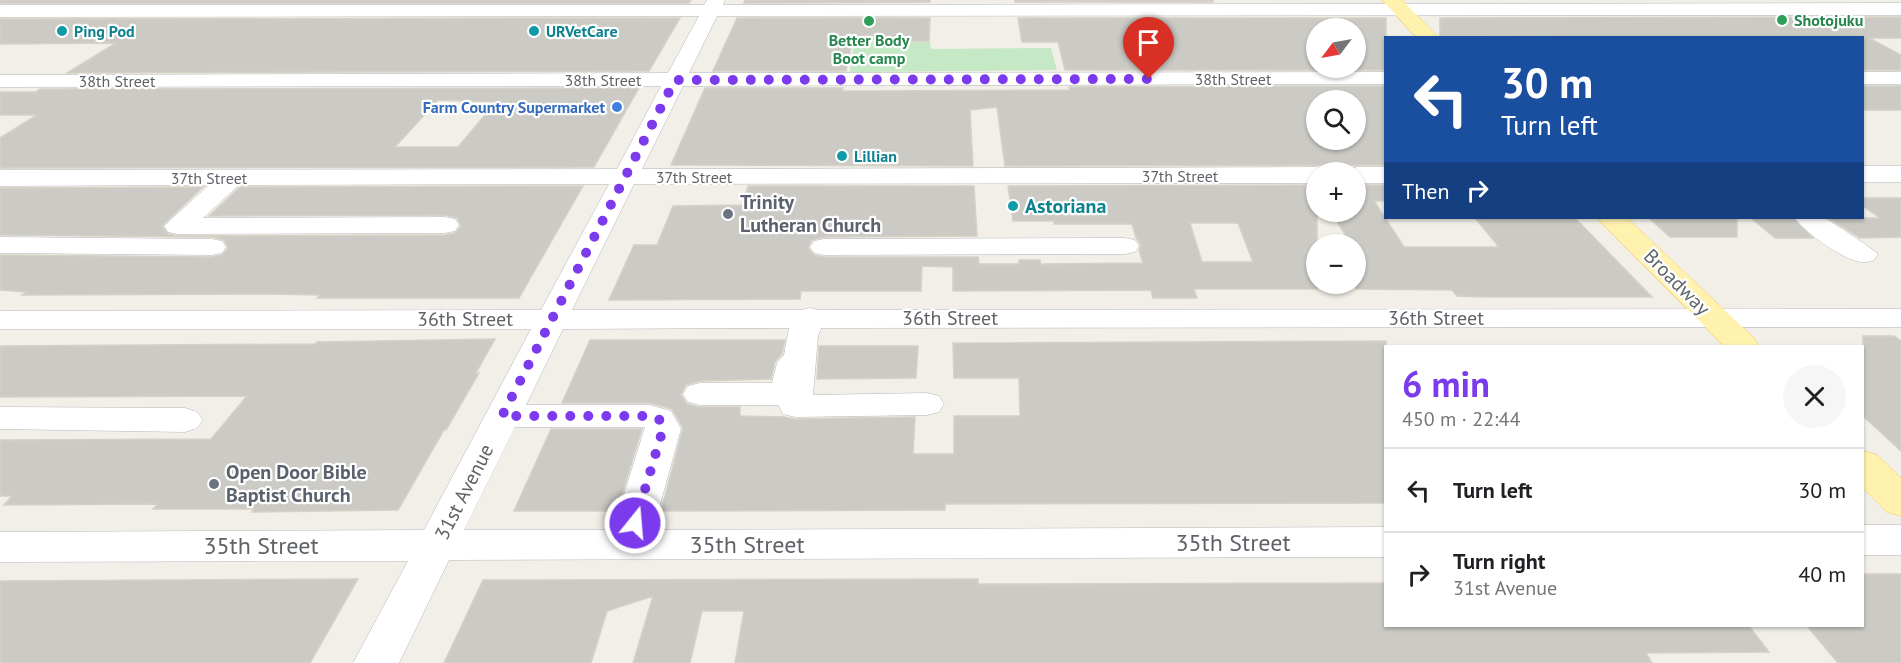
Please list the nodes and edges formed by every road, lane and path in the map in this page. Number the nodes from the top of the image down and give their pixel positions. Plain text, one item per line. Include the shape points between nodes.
1 (713, 5) edge
2 (1396, 5) edge
3 (1901, 9) edge
4 (0, 11) edge
5 (1427, 36) edge
6 (1384, 78) edge
7 (1864, 78) edge
8 (1901, 78) edge
9 (675, 80) junction
10 (0, 81) edge
11 (1864, 174) edge
12 (1901, 174) edge
13 (1306, 175) edge
14 (1366, 175) edge
15 (1384, 175) edge
16 (626, 177) junction
17 (0, 178) edge
18 (232, 178) junction
19 (1612, 219) edge
20 (1809, 219) edge
21 (445, 225) dead end
22 (0, 245) edge
23 (1125, 246) dead end
24 (332, 247) dead end
25 (824, 247) dead end
26 (1864, 254) dead end
27 (810, 317) junction
28 (1901, 318) edge
29 (552, 319) junction
30 (1714, 319) junction
31 (0, 320) edge
32 (1742, 345) edge
33 (800, 349) junction
34 (700, 394) dead end
35 (927, 405) dead end
36 (502, 416) junction
37 (0, 418) edge
38 (185, 420) dead end
39 (1864, 465) edge
40 (1901, 502) edge
41 (1864, 540) edge
42 (1901, 540) edge
43 (1384, 542) edge
44 (629, 544) junction
45 (437, 545) junction
46 (0, 546) edge
47 (376, 663) edge

1 - 2 street
1 - 4 street
1 - 9 street, 31st Avenue
2 - 3 street
2 - 5 main road
6 - 9 street, 38th Street
7 - 8 street
9 - 10 street, 38th Street
9 - 16 street, 31st Avenue
11 - 12 street
13 - 16 street, 37th Street
14 - 15 street
16 - 18 street, 37th Street
16 - 29 street, 31st Avenue
17 - 18 street, 37th Street
18 - 21 street via 178,226
19 - 30 main road, Broadway
20 - 26 street
22 - 24 street
23 - 25 street
27 - 29 street, 36th Street
27 - 30 street, 36th Street
27 - 33 street
28 - 30 street, 36th Street
29 - 31 street, 36th Street
29 - 36 street, 31st Avenue
30 - 32 main road, Broadway
33 - 34 street via 794,357 786,394
33 - 35 street via 795,406
36 - 44 street via 659,419 663,429
36 - 45 street, 31st Avenue
37 - 38 street
39 - 40 main road
41 - 42 street
43 - 44 street, 35th Street
44 - 45 street, 35th Street
45 - 46 street, 35th Street
45 - 47 street, 31st Avenue

